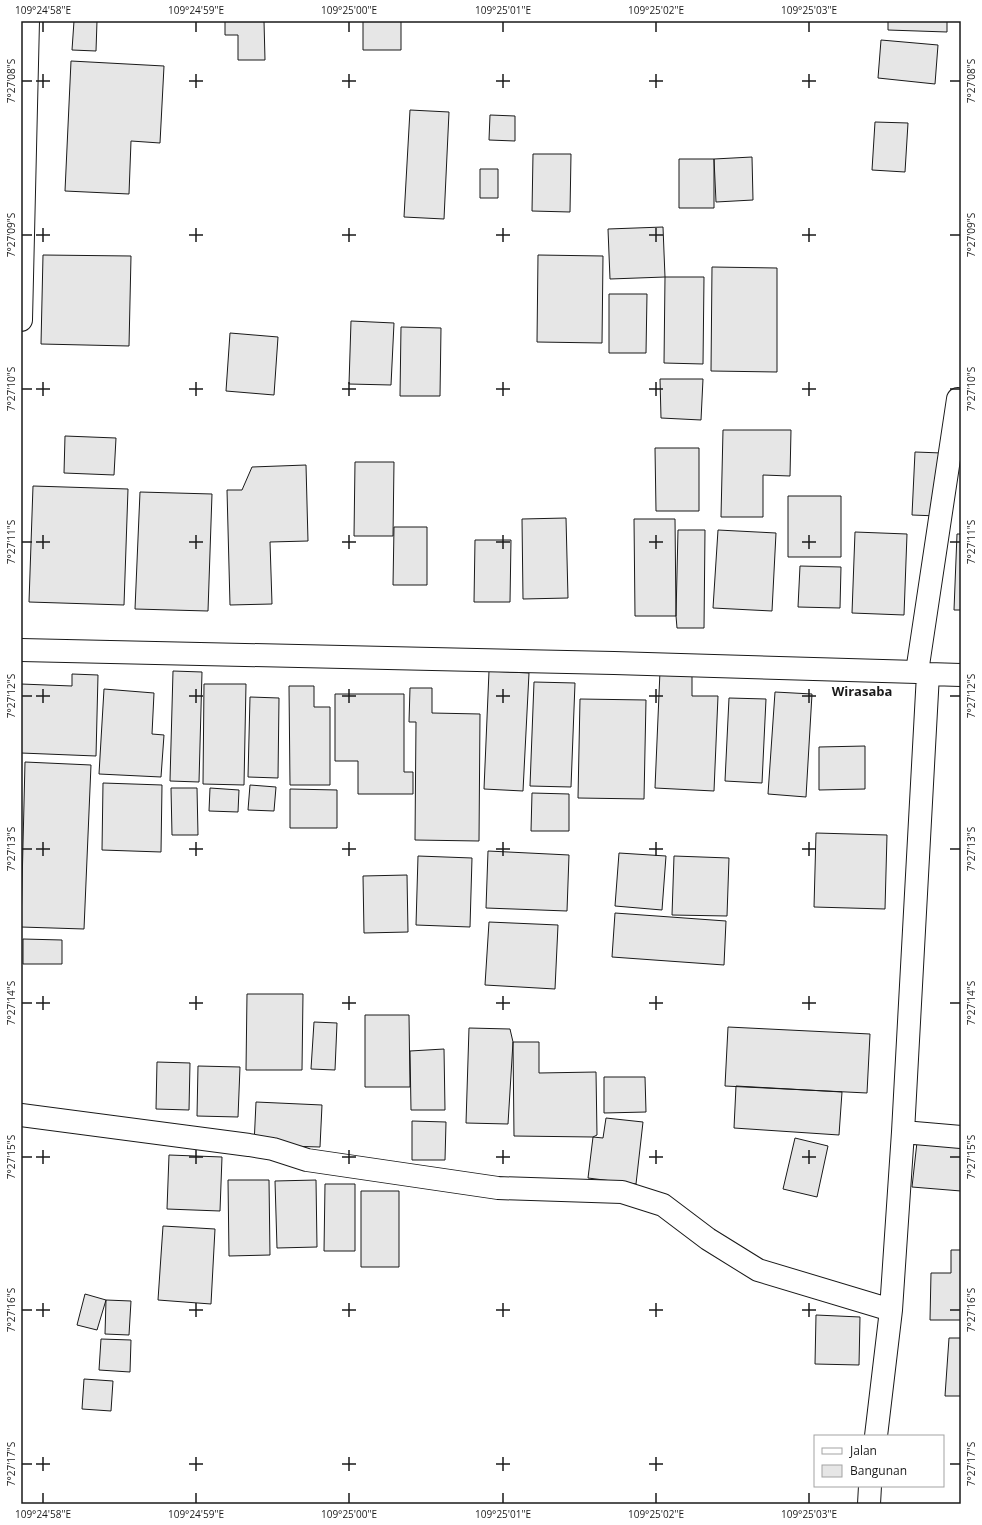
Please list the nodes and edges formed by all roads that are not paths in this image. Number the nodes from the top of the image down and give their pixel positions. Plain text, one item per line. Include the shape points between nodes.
1 (28, 21) edge
2 (21, 320) edge
3 (958, 399) dead end
4 (21, 650) edge
5 (923, 673) junction
6 (961, 675) edge
7 (21, 1115) edge
8 (903, 1132) junction
9 (961, 1137) edge
10 (891, 1310) junction
11 (876, 1435) edge
12 (870, 1487) edge
13 (869, 1504) edge

1 - 2 street
3 - 5 street
4 - 5 street
5 - 6 street
5 - 8 street
7 - 10 street via 255,1146 308,1160 498,1188 622,1192 664,1205 708,1239 758,1270
8 - 9 street
8 - 10 street
10 - 11 street
12 - 13 street

